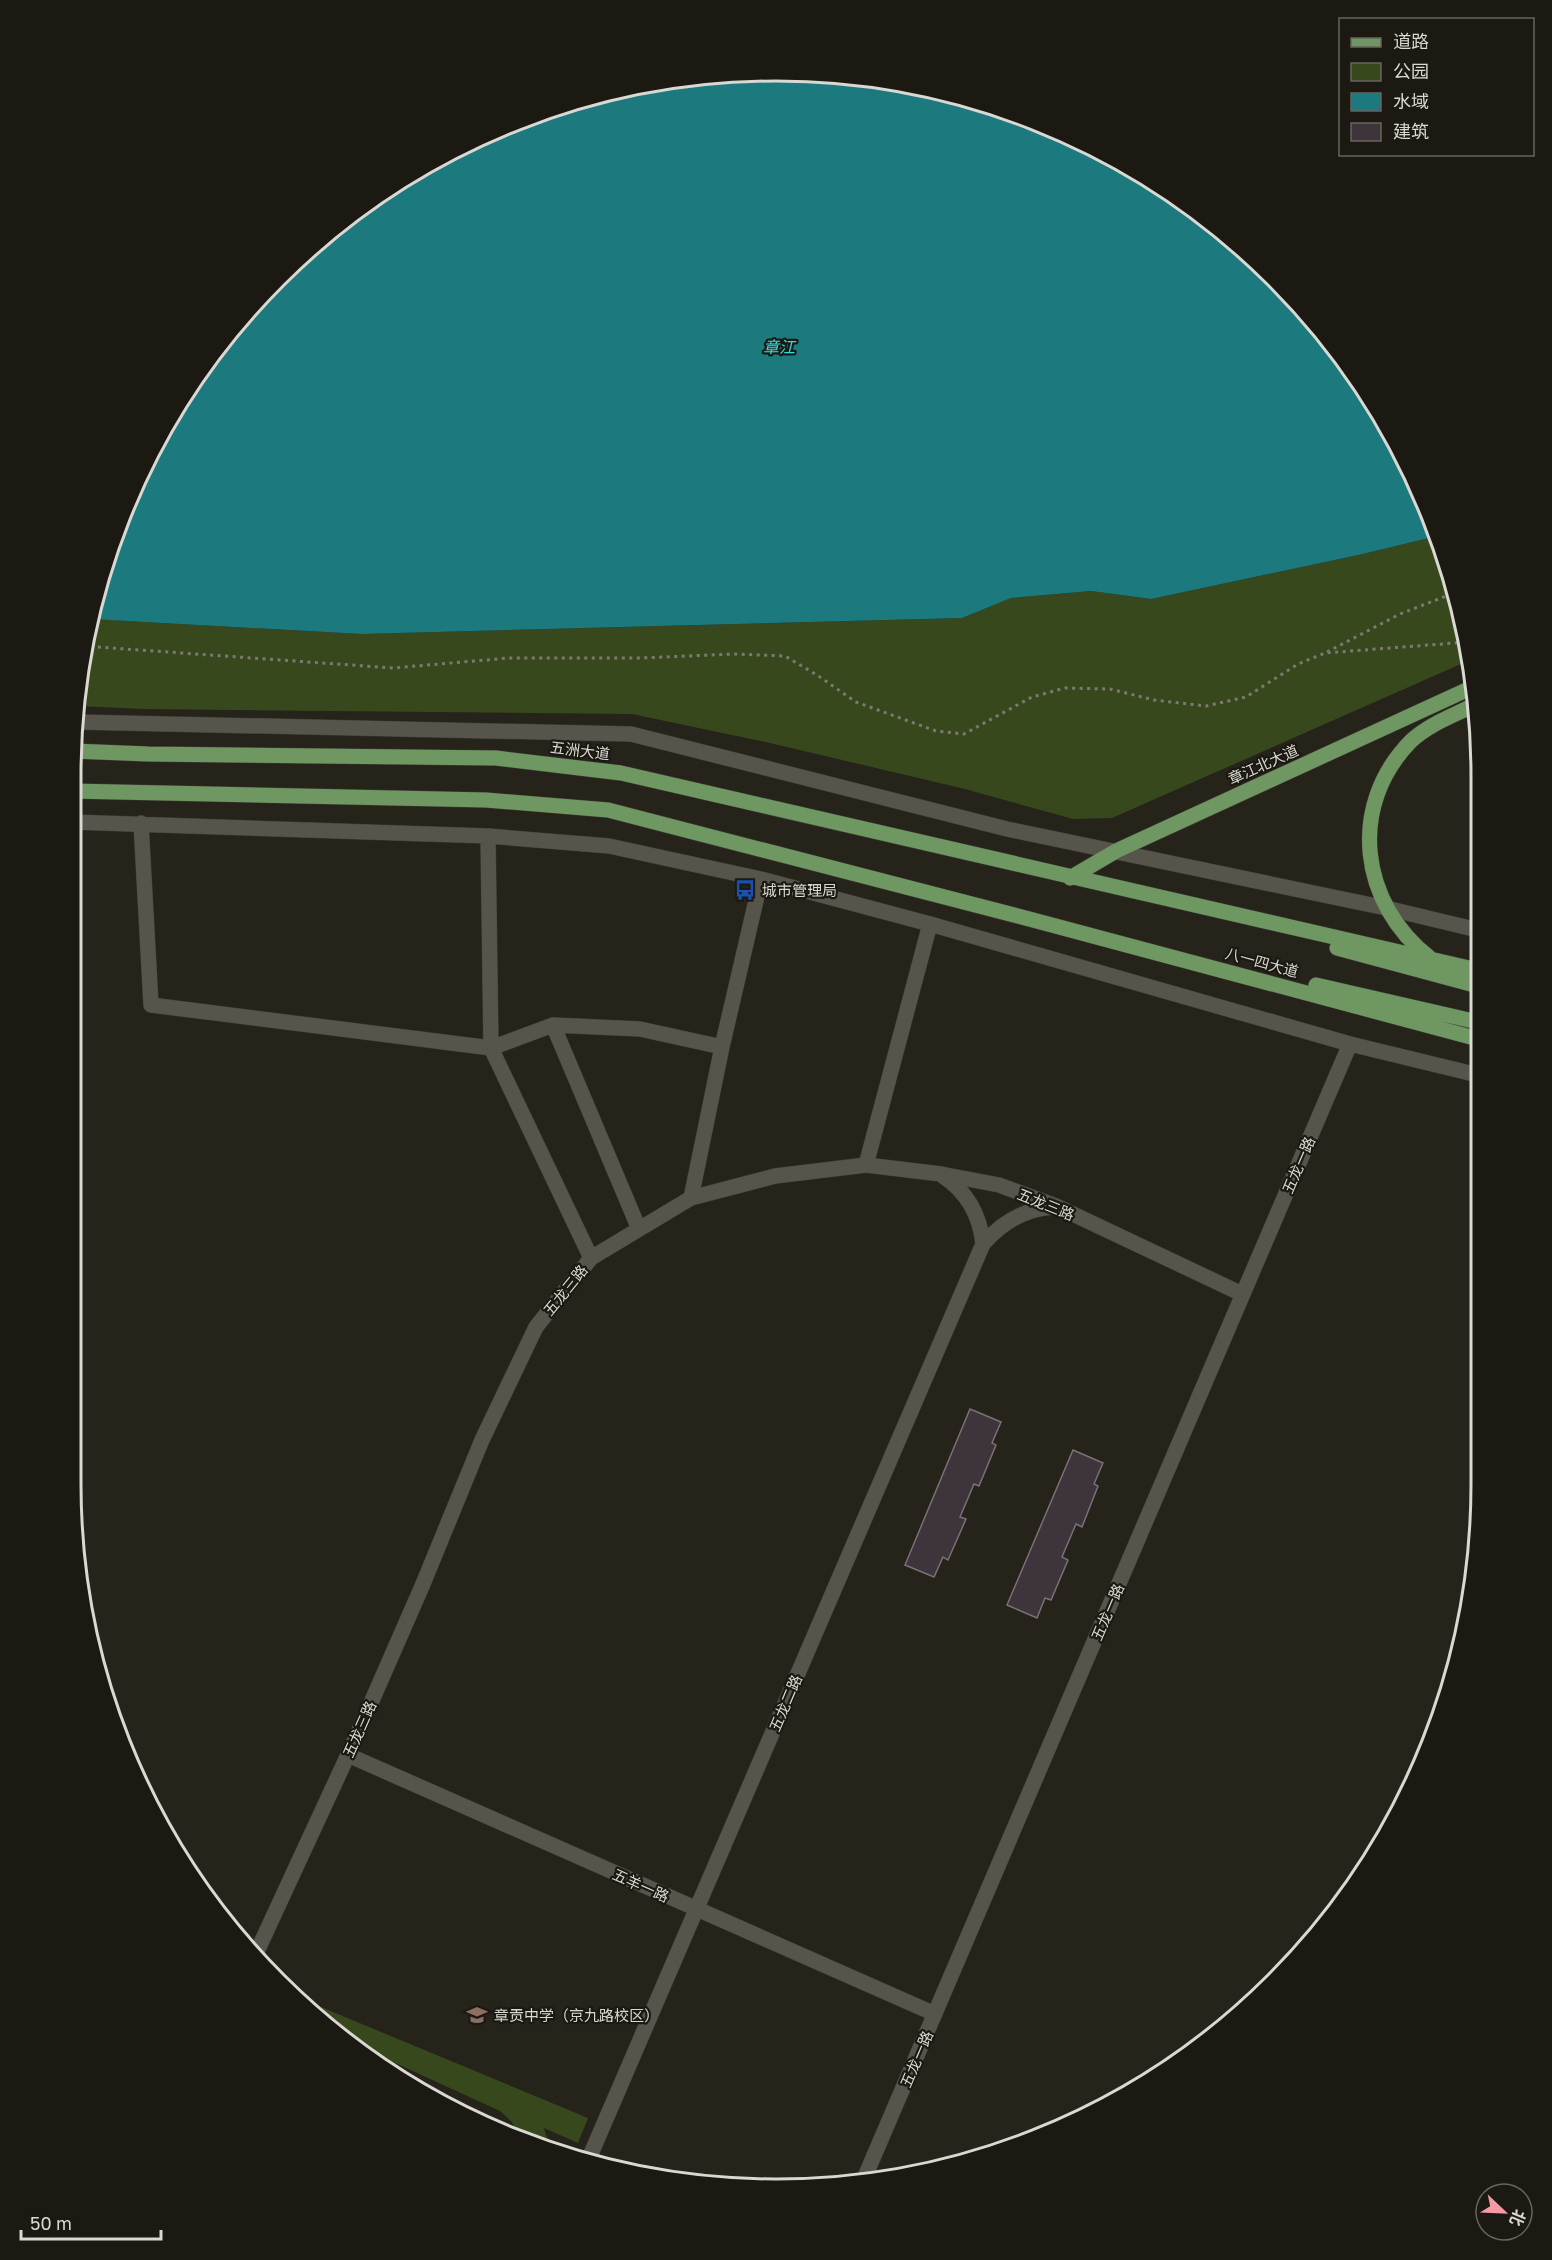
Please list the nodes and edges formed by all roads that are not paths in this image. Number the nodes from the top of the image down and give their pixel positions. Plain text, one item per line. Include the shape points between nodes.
1 (1466, 690) edge
2 (1468, 708) edge
3 (83, 722) edge
4 (82, 751) edge
5 (81, 791) edge
6 (81, 822) edge
7 (141, 823) junction
8 (488, 836) junction
9 (1116, 851) junction
10 (1070, 878) junction
11 (761, 879) junction
12 (1386, 908) junction
13 (1033, 920) junction
14 (930, 924) junction
15 (1471, 929) edge
16 (1434, 960) junction
17 (1471, 968) edge
18 (1471, 984) edge
19 (1471, 1020) edge
20 (553, 1025) junction
21 (1471, 1037) edge
22 (1350, 1044) junction
23 (722, 1047) junction
24 (491, 1048) junction
25 (1471, 1073) edge
26 (866, 1165) junction
27 (941, 1174) junction
28 (691, 1198) junction
29 (1056, 1206) junction
30 (639, 1229) junction
31 (983, 1244) junction
32 (591, 1258) junction
33 (1242, 1294) junction
34 (348, 1755) junction
35 (696, 1909) junction
36 (259, 1948) edge
37 (935, 2014) junction
38 (591, 2154) edge
39 (867, 2173) edge

1 - 9 main road, 章江北大道
2 - 12 main road via 1427,728 1388,771 1370,826 1371,865
3 - 9 street via 631,734 1007,829
4 - 10 main road, 五洲大道 via 496,759 621,773
5 - 13 main road via 486,800 608,810
6 - 7 street
7 - 8 street
7 - 24 street via 151,1005
8 - 11 street via 609,846
8 - 24 street
9 - 10 main road, 章江北大道
9 - 12 street
10 - 16 main road
10 - 18 main road
11 - 14 street
11 - 23 street
12 - 15 street
12 - 16 main road via 1404,935
13 - 19 main road
13 - 21 main road, 八一四大道
14 - 22 street
14 - 26 street
16 - 17 main road
20 - 23 street via 640,1029
20 - 24 street
20 - 30 street
22 - 25 street
22 - 33 street, 五龙一路
23 - 28 street
24 - 32 street
26 - 27 street, 五龙三路
26 - 28 street, 五龙三路 via 775,1176
27 - 29 street, 五龙三路 via 999,1185
27 - 31 street via 969,1201 979,1222
28 - 30 street, 五龙三路
29 - 31 street via 1015,1217
29 - 33 street, 五龙三路
30 - 32 street, 五龙三路
31 - 35 street, 五龙二路
32 - 34 street, 五龙三路 via 536,1327 482,1440
33 - 37 street, 五龙一路
34 - 35 street, 五羊一路
34 - 36 street, 五龙三路
35 - 37 street, 五羊一路
35 - 38 street, 五龙二路
37 - 39 street, 五龙一路

